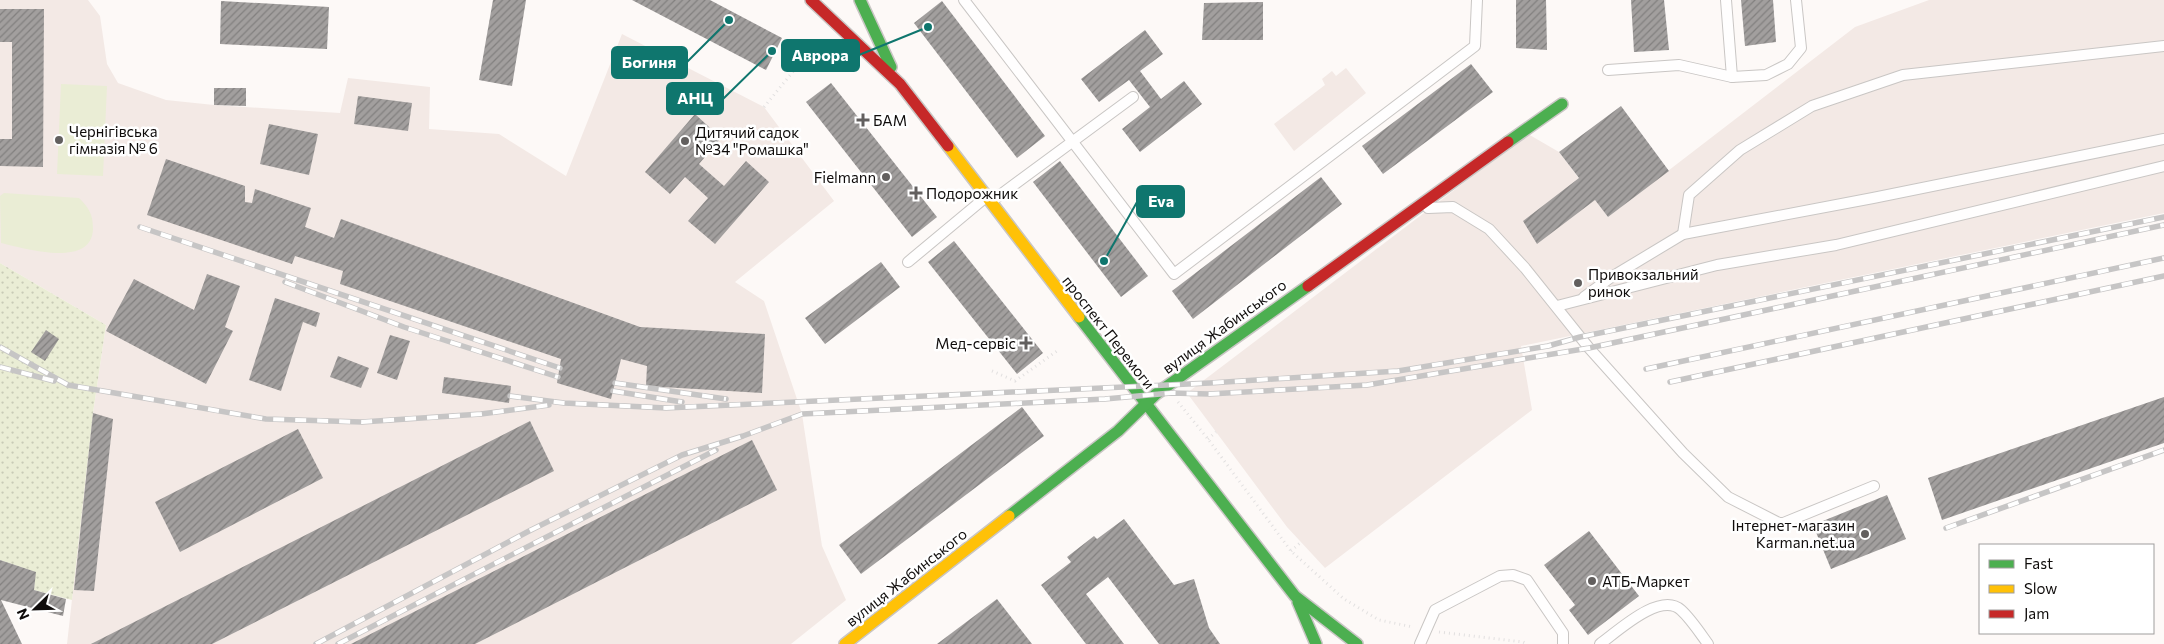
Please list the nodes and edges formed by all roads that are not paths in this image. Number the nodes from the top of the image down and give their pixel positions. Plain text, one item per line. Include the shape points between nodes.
1 (811, 0) edge
2 (860, 0) edge
3 (964, 0) edge
4 (1477, 0) edge
5 (1726, 0) edge
6 (1796, 0) edge
7 (2164, 46) edge
8 (1608, 70) dead end
9 (1732, 77) junction
10 (900, 84) junction
11 (1133, 96) dead end
12 (1562, 104) dead end
13 (2164, 139) edge
14 (1072, 142) junction
15 (2164, 166) edge
16 (989, 199) junction
17 (1412, 209) junction
18 (1683, 234) junction
19 (908, 262) dead end
20 (1581, 300) junction
21 (1556, 306) junction
22 (1146, 404) junction
23 (1874, 486) dead end
24 (1295, 596) junction
25 (845, 644) edge
26 (1316, 644) edge
27 (1356, 644) edge
28 (1420, 644) edge
29 (1563, 644) edge
30 (1600, 644) edge
31 (1708, 644) edge

1 - 10 main road, проспект Перемоги
2 - 10 main road, проспект Перемоги
3 - 14 lane
4 - 14 lane via 1476,46 1174,274
5 - 9 lane
6 - 9 lane via 1801,48 1788,64 1766,75
7 - 18 lane via 1902,75 1812,106 1740,150 1689,195
8 - 9 lane via 1679,65
10 - 16 main road, проспект Перемоги
11 - 14 lane
12 - 17 main road, вулиця Жабинського
13 - 18 lane
14 - 16 lane
15 - 20 lane via 1836,245 1717,265
16 - 19 lane
16 - 22 main road, проспект Перемоги
17 - 21 lane via 1453,207 1489,228
17 - 22 main road, вулиця Жабинського
18 - 20 lane via 1610,278
20 - 21 lane
21 - 23 lane via 1683,453 1728,497 1781,524
22 - 24 main road, проспект Перемоги
22 - 25 main road, вулиця Жабинського via 1118,431
24 - 26 main road, проспект Перемоги
24 - 27 main road, проспект Перемоги
28 - 29 lane via 1435,610 1500,576 1513,575 1526,580 1563,633
30 - 31 lane via 1651,608 1668,605 1680,609

